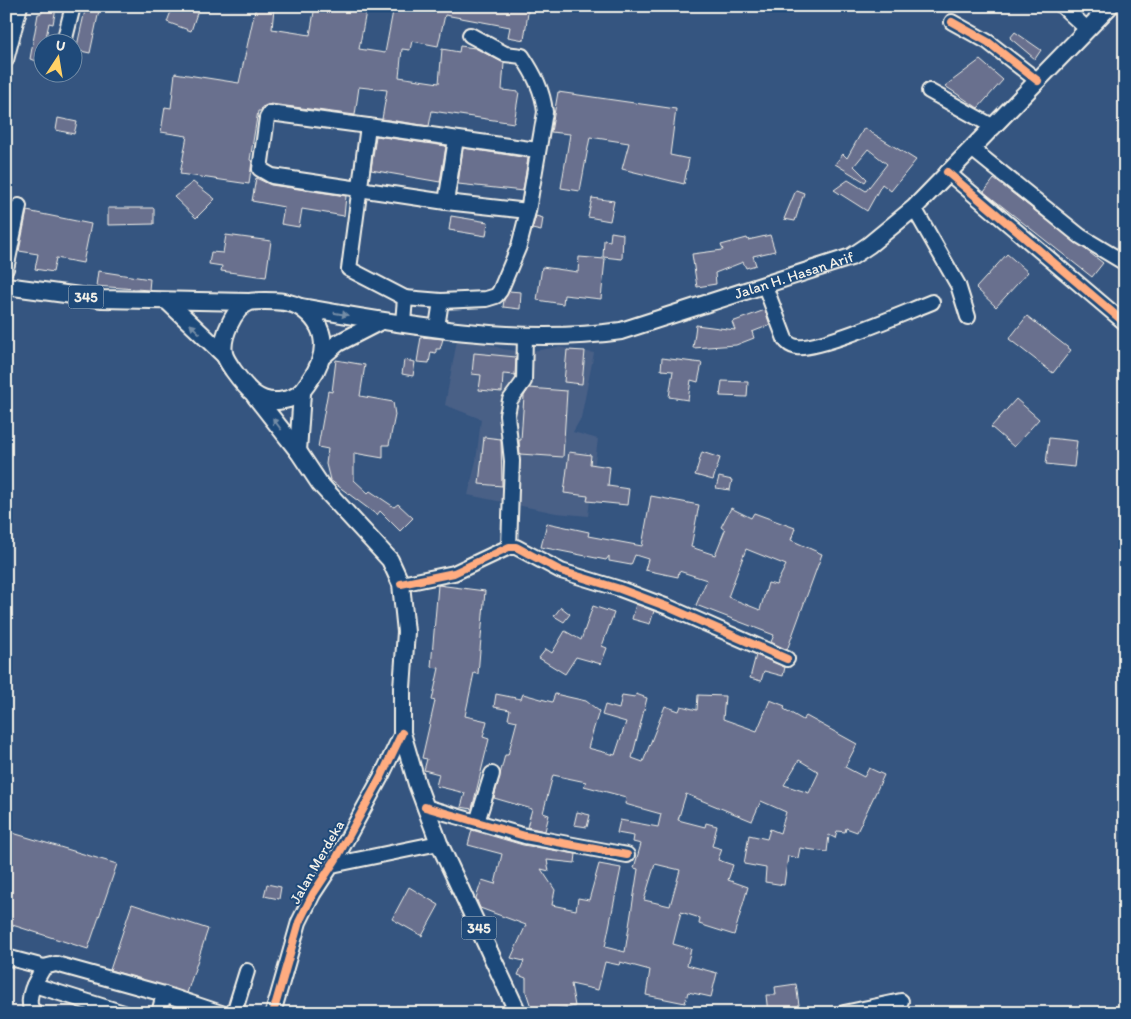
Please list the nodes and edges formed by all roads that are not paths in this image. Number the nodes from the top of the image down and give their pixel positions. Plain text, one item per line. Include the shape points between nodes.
1 (20, 6) edge
2 (72, 6) edge
3 (1062, 6) edge
4 (1110, 6) edge
5 (952, 22) dead end
6 (1087, 29) junction
7 (66, 32) edge
8 (470, 34) dead end
9 (10, 38) edge
10 (6, 60) edge
11 (1038, 81) junction
12 (929, 91) dead end
13 (368, 126) junction
14 (994, 127) junction
15 (456, 138) junction
16 (972, 149) junction
17 (538, 150) junction
18 (947, 172) junction
19 (358, 190) junction
20 (446, 202) junction
21 (19, 206) dead end
22 (914, 208) junction
23 (528, 211) junction
24 (1125, 263) edge
25 (6, 270) edge
26 (6, 286) edge
27 (765, 286) junction
28 (405, 298) junction
29 (167, 301) junction
30 (441, 301) junction
31 (248, 302) junction
32 (932, 302) dead end
33 (301, 307) junction
34 (968, 317) dead end
35 (381, 321) junction
36 (1125, 323) edge
37 (403, 324) junction
38 (437, 327) junction
39 (525, 336) junction
40 (224, 355) junction
41 (323, 356) junction
42 (302, 392) junction
43 (255, 396) junction
44 (298, 451) junction
45 (509, 547) junction
46 (401, 584) junction
47 (787, 659) dead end
48 (402, 733) junction
49 (492, 774) dead end
50 (425, 807) junction
51 (477, 822) junction
52 (439, 843) junction
53 (627, 855) dead end
54 (332, 865) junction
55 (6, 957) edge
56 (44, 967) junction
57 (247, 971) dead end
58 (34, 985) junction
59 (164, 994) junction
60 (901, 1001) dead end
61 (37, 1013) edge
62 (124, 1013) edge
63 (159, 1013) edge
64 (221, 1013) edge
65 (234, 1013) edge
66 (274, 1013) edge
67 (518, 1013) edge
68 (844, 1013) edge

1 - 9 street
2 - 7 street
3 - 6 street
4 - 6 main road, Jalan H. Hasan Arif
5 - 11 street via 988,42
6 - 11 main road, Jalan H. Hasan Arif
8 - 17 street via 505,54 522,56 534,75 544,99 545,112
9 - 10 street
11 - 14 main road, Jalan H. Hasan Arif
12 - 14 street
13 - 15 street
13 - 19 street
13 - 19 street via 272,112 267,118 262,172
14 - 16 main road, Jalan H. Hasan Arif
15 - 17 street
15 - 20 street
16 - 18 main road, Jalan H. Hasan Arif
16 - 24 street via 1080,236
17 - 23 street
18 - 22 main road, Jalan H. Hasan Arif
18 - 36 street
19 - 20 street
19 - 28 street via 349,269
20 - 23 street
21 - 25 street
22 - 27 main road, Jalan H. Hasan Arif via 851,257
22 - 34 street via 958,285
23 - 30 street via 519,246 496,296 486,300
26 - 29 main road, 345 via 102,298
27 - 32 street via 785,339 796,347 827,342
27 - 39 main road, Jalan H. Hasan Arif via 622,331
28 - 30 street
28 - 37 street
29 - 31 main road
40 -> 29 main road, 345
30 - 38 street
31 - 33 main road via 283,301
31 - 40 main road via 226,330
33 -> 35 main road, Jalan H. Hasan Arif
33 - 41 main road via 320,330
35 - 37 main road, Jalan H. Hasan Arif
35 - 41 main road via 338,343
37 - 38 main road, Jalan H. Hasan Arif
38 - 39 main road, Jalan H. Hasan Arif
39 - 45 street via 524,381 510,400 507,415 512,461
40 - 43 main road, 345 via 243,385
41 - 42 main road
42 - 43 main road via 276,401
42 - 44 main road
44 -> 43 main road, 345
44 - 46 main road, 345 via 320,484 390,560
45 - 46 street via 454,572
45 - 47 street via 519,548 561,571 668,607
46 - 48 main road, 345 via 406,632
48 - 50 main road, 345
48 - 54 street, Jalan Merdeka
49 - 51 street
50 - 51 street
50 - 52 main road, 345
51 - 53 street via 525,836
52 - 54 street
52 - 67 main road, 345
54 - 66 street, Jalan Merdeka via 312,894 299,922
55 - 56 street
56 - 58 street
56 - 59 street via 56,964
57 - 65 street
58 - 61 street via 29,1004
58 - 62 street
59 - 63 street
59 - 64 street
60 - 68 street

